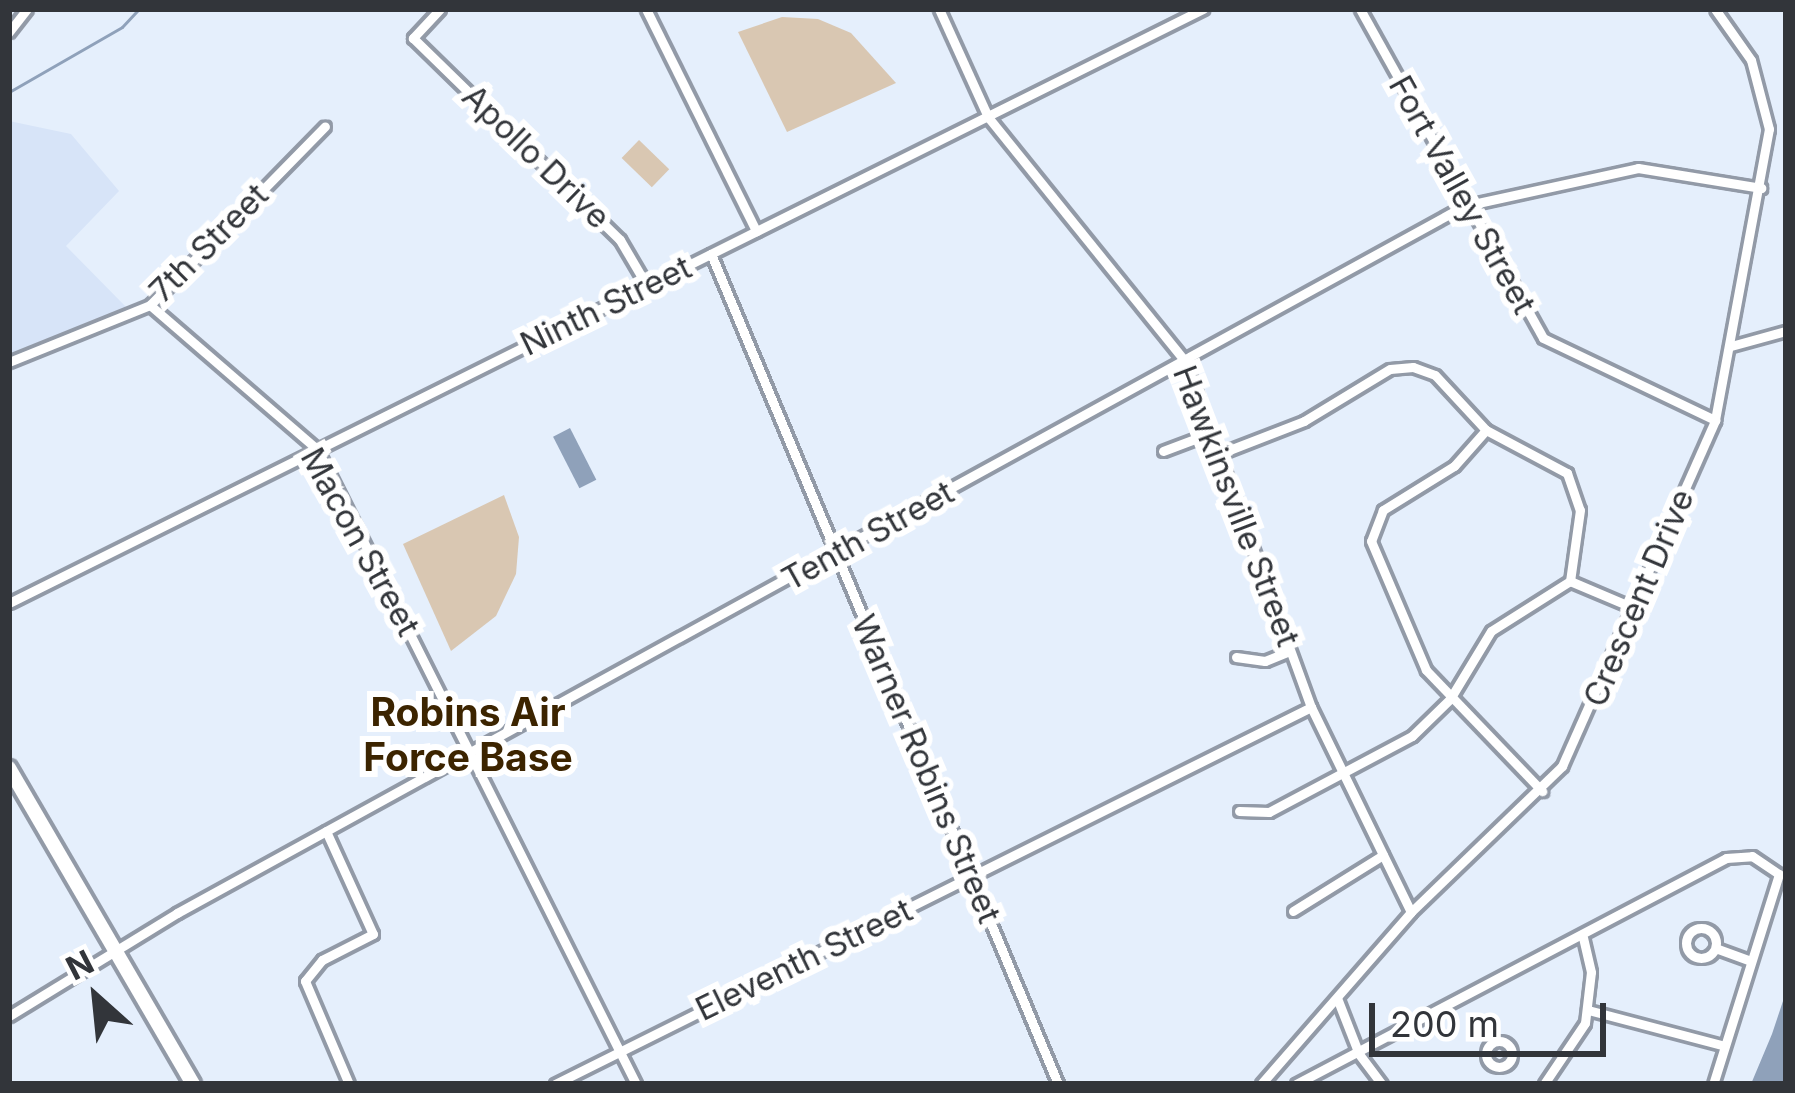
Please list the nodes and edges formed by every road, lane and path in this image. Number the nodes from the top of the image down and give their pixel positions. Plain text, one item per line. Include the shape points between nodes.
1 (27, 9) edge
2 (440, 9) edge
3 (646, 9) edge
4 (939, 9) edge
5 (1203, 9) edge
6 (1360, 9) edge
7 (1715, 9) edge
8 (9, 32) edge
9 (988, 116) junction
10 (325, 126) dead end
11 (1761, 188) junction
12 (1464, 206) junction
13 (756, 231) junction
14 (711, 254) junction
15 (647, 286) junction
16 (150, 305) junction
17 (1786, 331) edge
18 (1731, 346) junction
19 (1185, 361) junction
20 (9, 362) edge
21 (1715, 420) junction
22 (1486, 430) junction
23 (1211, 433) junction
24 (317, 449) junction
25 (1163, 451) dead end
26 (1219, 454) junction
27 (835, 553) junction
28 (1570, 581) junction
29 (9, 602) edge
30 (1634, 608) junction
31 (1290, 651) junction
32 (1236, 657) dead end
33 (1450, 698) junction
34 (1311, 707) junction
35 (469, 752) junction
36 (9, 768) edge
37 (1344, 777) junction
38 (1542, 791) junction
39 (1239, 811) dead end
40 (326, 831) junction
41 (1383, 855) junction
42 (971, 877) junction
43 (1293, 911) dead end
44 (1412, 911) junction
45 (1583, 938) junction
46 (115, 948) junction
47 (1718, 949) dead end
48 (1751, 961) junction
49 (1337, 998) junction
50 (1588, 1010) junction
51 (9, 1016) edge
52 (1721, 1045) junction
53 (620, 1051) junction
54 (1359, 1054) junction
55 (1507, 1069) dead end
56 (193, 1084) edge
57 (349, 1084) edge
58 (555, 1084) edge
59 (636, 1084) edge
60 (1058, 1084) edge
61 (1261, 1084) edge
62 (1296, 1084) edge
63 (1382, 1084) edge
64 (1514, 1084) edge
65 (1544, 1084) edge
66 (1712, 1084) edge

1 - 8 street
2 - 15 street, Apollo Drive via 412,38 620,240
3 - 13 street
4 - 9 street, Hawkinsville Street
5 - 9 street, Ninth Street
6 - 12 street, Fort Valley Street
7 - 11 street, Crescent Drive via 1742,42 1765,95 1769,143
9 - 13 street, Ninth Street
9 - 19 street, Hawkinsville Street
10 - 16 street, 7th Street
11 - 12 street, Tenth Street via 1618,169
11 - 18 street, Crescent Drive
12 - 19 street, Tenth Street
12 - 21 street, Fort Valley Street via 1524,314 1556,349
13 - 14 street, Ninth Street
14 - 15 street, Ninth Street
14 - 27 street, Warner Robins Street
15 - 24 street, Ninth Street
16 - 20 street, 7th Street
16 - 24 street, Macon Street
17 - 18 street
18 - 21 street, Crescent Drive
19 - 23 street, Hawkinsville Street
19 - 27 street, Tenth Street
21 - 30 street, Crescent Drive
22 - 26 street via 1435,375 1403,366 1304,422
22 - 28 street via 1555,464 1576,488
22 - 33 street via 1454,466 1383,509 1372,530 1374,558 1413,647
23 - 25 street
23 - 26 street, Hawkinsville Street
24 - 29 street, Ninth Street
24 - 35 street, Macon Street
26 - 31 street, Hawkinsville Street
27 - 35 street, Tenth Street
27 - 42 street, Warner Robins Street
28 - 30 street
28 - 33 street via 1491,631
30 - 38 street, Crescent Drive via 1575,747
31 - 32 street via 1265,661
31 - 34 street, Hawkinsville Street
33 - 37 street via 1412,736
33 - 38 street
34 - 37 street, Hawkinsville Street
34 - 42 street, Eleventh Street
35 - 40 street, Tenth Street
35 - 53 street, Macon Street
36 - 46 street
37 - 39 street via 1269,812
37 - 41 street, Hawkinsville Street
38 - 44 street, Crescent Drive
40 - 46 street, Tenth Street
40 - 57 street via 373,934 322,960 305,981
41 - 43 street
41 - 44 street, Hawkinsville Street
42 - 53 street, Eleventh Street
42 - 60 street, Warner Robins Street
44 - 49 street, Crescent Drive
45 - 48 street via 1726,858 1760,859 1779,874
45 - 50 street
45 - 54 street
46 - 51 street, Tenth Street
46 - 56 street
47 - 48 street
48 - 52 street
49 - 54 street
49 - 61 street, Crescent Drive
50 - 52 street
50 - 65 street via 1576,1044
52 - 66 street
53 - 58 street, Eleventh Street
53 - 59 street, Macon Street
54 - 62 street
54 - 63 street
55 - 64 street

